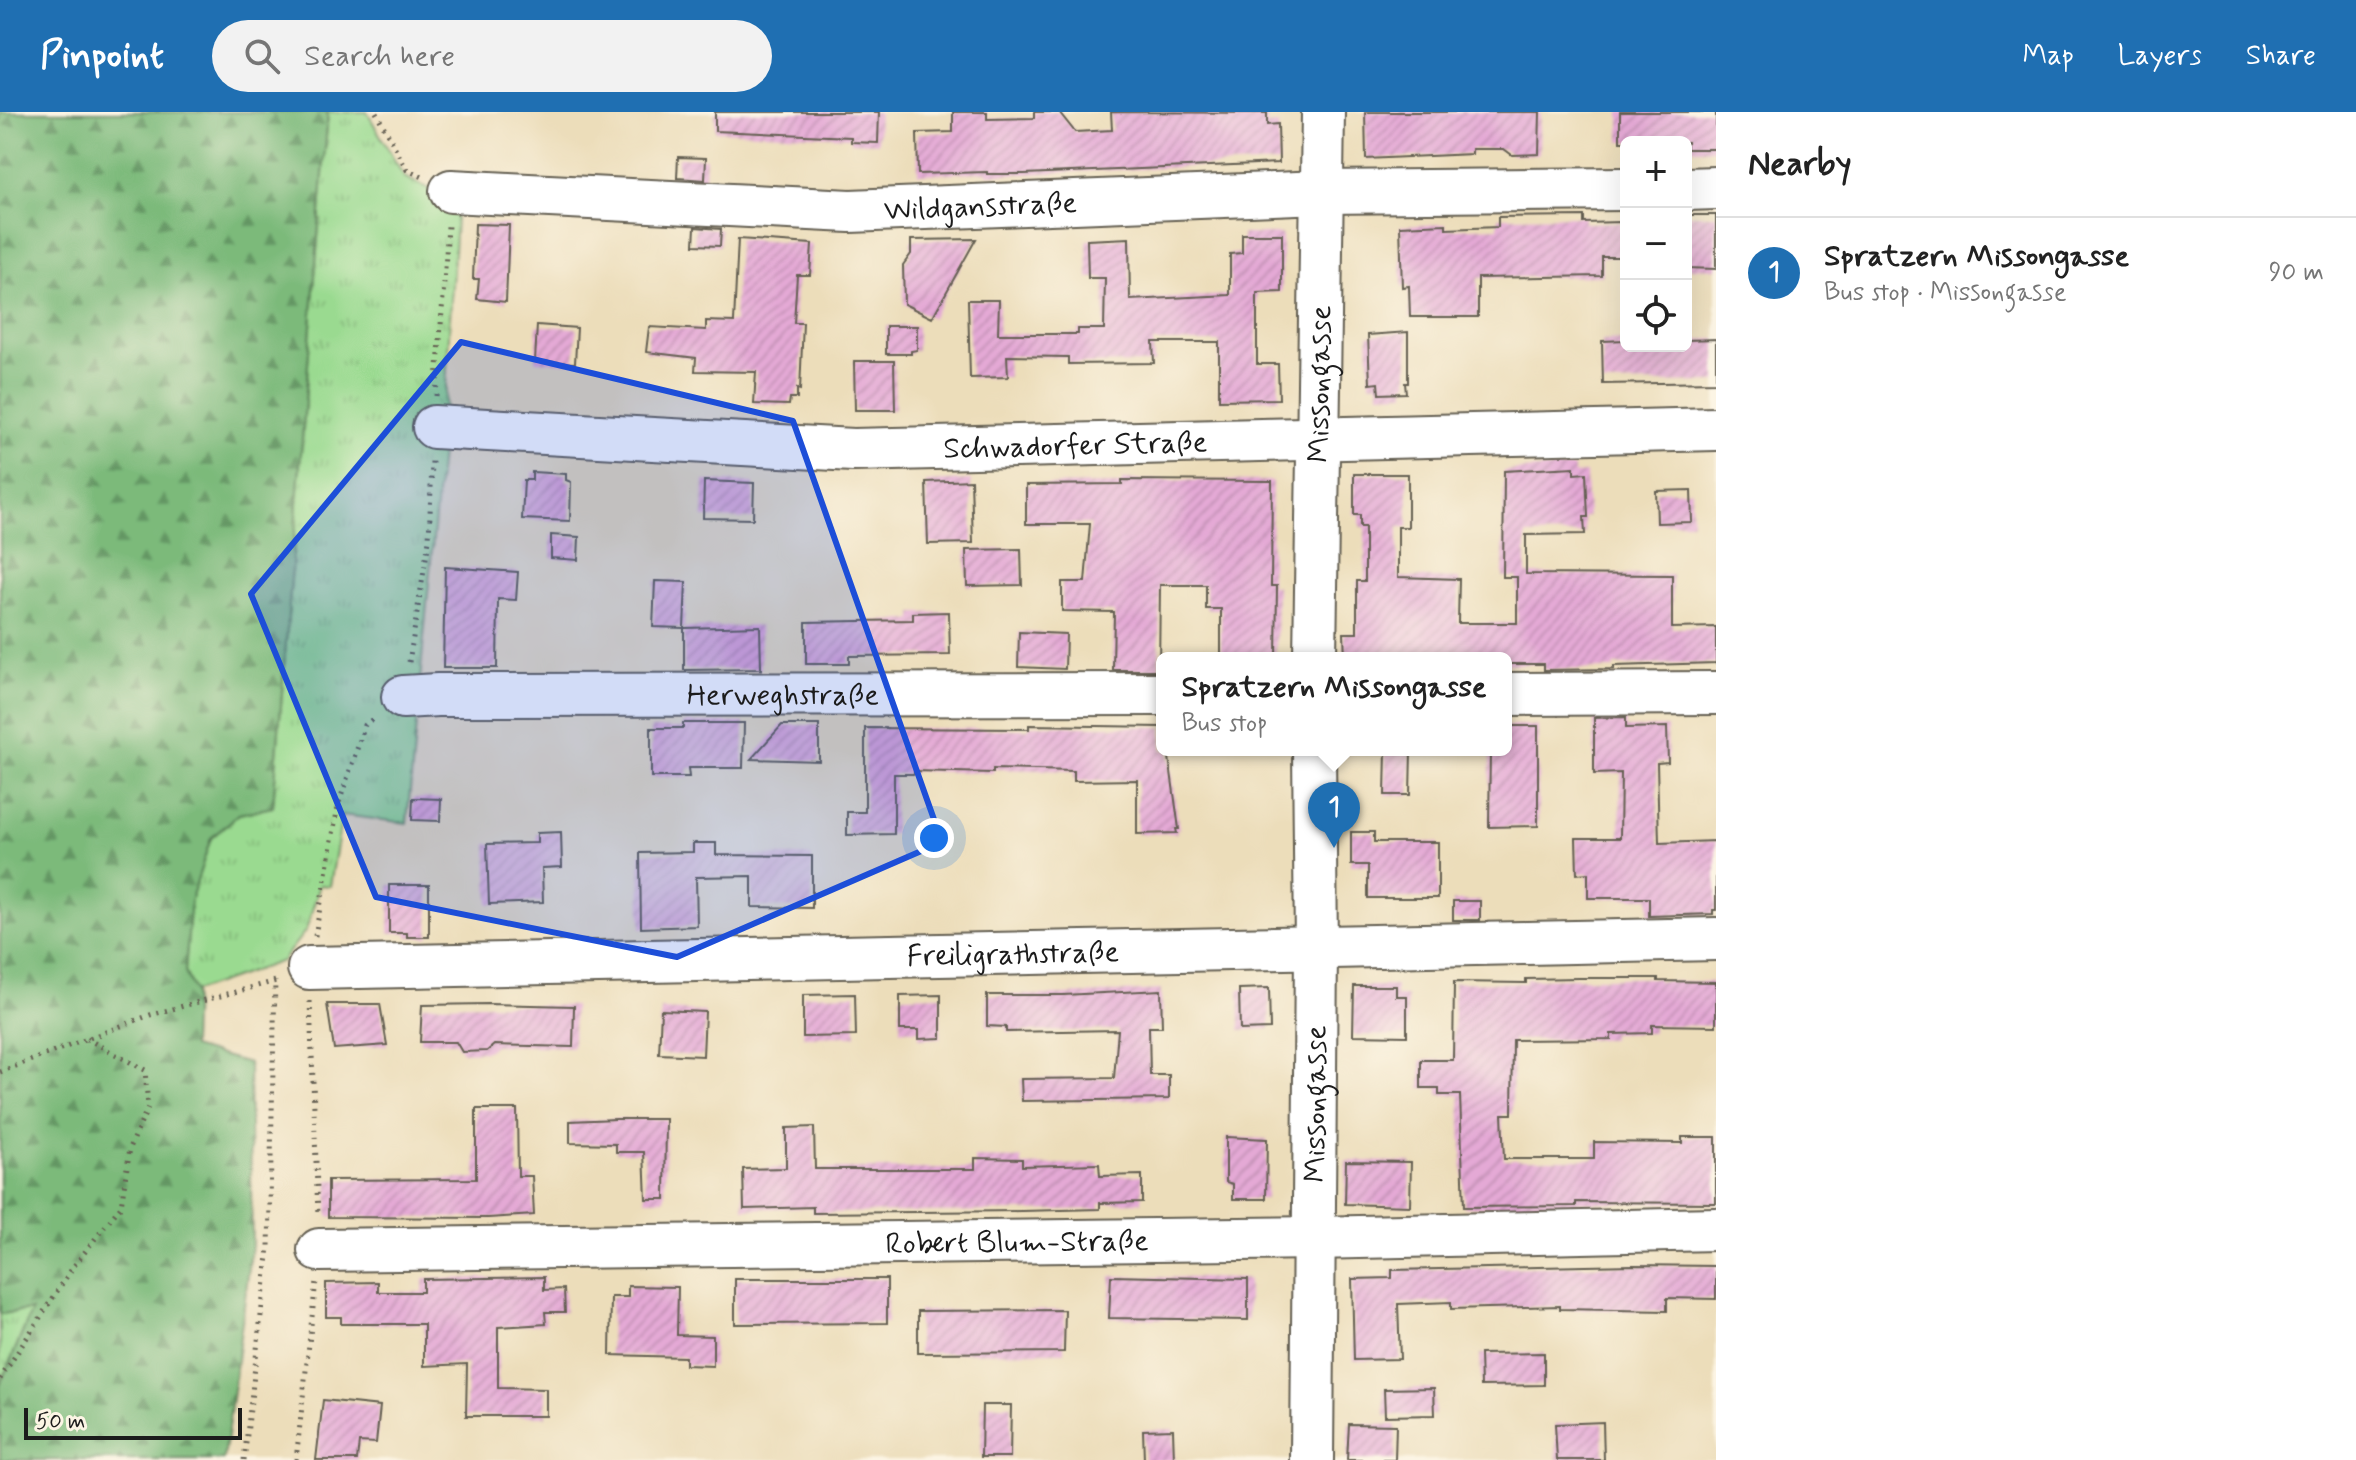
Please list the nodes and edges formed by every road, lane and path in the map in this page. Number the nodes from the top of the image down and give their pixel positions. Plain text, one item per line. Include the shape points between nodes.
1 (376, 112) edge
2 (1323, 112) edge
3 (1716, 188) edge
4 (1620, 189) edge
5 (1692, 189) edge
6 (451, 191) junction
7 (1321, 192) junction
8 (434, 427) junction
9 (1716, 429) edge
10 (1320, 439) junction
11 (1315, 652) edge
12 (1716, 693) edge
13 (1156, 694) edge
14 (1512, 694) edge
15 (403, 697) junction
16 (1314, 756) edge
17 (1716, 939) edge
18 (1316, 947) junction
19 (292, 974) junction
20 (87, 1039) junction
21 (0, 1072) edge
22 (1716, 1229) edge
23 (1315, 1238) junction
24 (319, 1250) dead end
25 (0, 1379) edge
26 (244, 1460) edge
27 (1312, 1460) edge

1 - 6 path via 407,170
2 - 7 street, Missongasse
3 - 5 street
4 - 7 street, Wildgansstraße
6 - 7 street, Wildgansstraße via 850,211
6 - 8 path
7 - 10 street, Missongasse
8 - 10 street, Schwadorfer Straße via 853,450
8 - 15 path via 429,540
9 - 10 street, Schwadorfer Straße
10 - 11 street, Missongasse
12 - 14 street
13 - 15 street, Herweghstraße
15 - 19 path via 365,725
16 - 18 street, Missongasse
17 - 18 street, Freiligrathstraße
18 - 19 street, Freiligrathstraße
18 - 23 street, Missongasse
19 - 20 path
19 - 26 path
20 - 21 path
20 - 25 path via 145,1070 148,1107 130,1148 121,1206 73,1267
22 - 23 street, Robert Blum-Straße
23 - 24 street, Robert Blum-Straße
23 - 27 street, Missongasse

